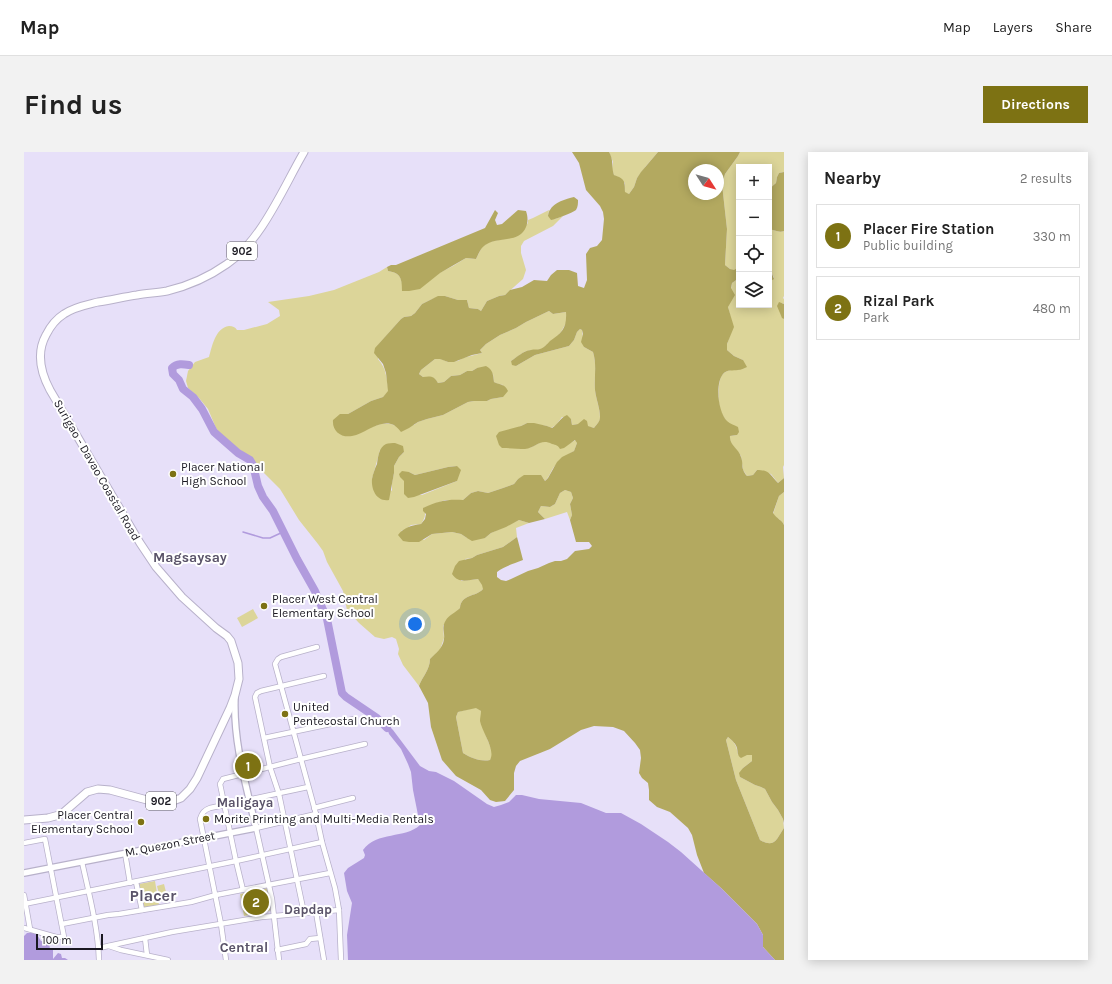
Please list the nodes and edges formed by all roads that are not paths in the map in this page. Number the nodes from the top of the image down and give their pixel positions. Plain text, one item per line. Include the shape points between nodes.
1 (304, 152) edge
2 (317, 647) dead end
3 (324, 676) dead end
4 (281, 687) junction
5 (235, 695) junction
6 (354, 719) dead end
7 (293, 731) junction
8 (264, 738) junction
9 (365, 744) dead end
10 (301, 758) junction
11 (270, 767) junction
12 (244, 774) junction
13 (308, 787) junction
14 (279, 794) junction
15 (353, 798) dead end
16 (249, 800) junction
17 (225, 805) junction
18 (314, 808) junction
19 (316, 814) junction
20 (24, 820) edge
21 (284, 821) junction
22 (256, 828) junction
23 (231, 832) junction
24 (204, 837) junction
25 (322, 842) junction
26 (24, 843) edge
27 (291, 850) junction
28 (125, 853) junction
29 (263, 855) junction
30 (82, 862) junction
31 (236, 862) junction
32 (210, 867) junction
33 (50, 868) junction
34 (24, 873) edge
35 (330, 873) junction
36 (298, 879) junction
37 (136, 882) junction
38 (130, 883) junction
39 (269, 884) junction
40 (243, 890) junction
41 (88, 891) junction
42 (216, 895) junction
43 (24, 896) edge
44 (56, 898) junction
45 (25, 904) edge
46 (142, 910) junction
47 (339, 910) junction
48 (316, 912) junction
49 (304, 913) junction
50 (275, 916) junction
51 (94, 918) junction
52 (62, 924) junction
53 (221, 924) junction
54 (24, 928) edge
55 (30, 929) junction
56 (145, 938) junction
57 (320, 938) junction
58 (109, 946) junction
59 (99, 948) junction
60 (277, 950) junction
61 (147, 955) junction
62 (99, 960) edge
63 (168, 960) edge
64 (226, 960) edge
65 (279, 960) edge
66 (324, 960) edge
67 (341, 960) edge

1 - 5 highway, Surigao - Davao Coastal Road / 902 via 256,236 235,258 204,278 192,282 164,291 80,307 64,314 44,337 40,358 42,373 50,390 140,543 163,576 182,597 231,641 239,670
2 - 4 street via 276,660
3 - 4 street
4 - 7 street
4 - 8 street via 261,691 255,695
5 - 12 street via 236,739
5 - 20 highway, Surigao - Davao Coastal Road / 902 via 197,778 181,798 173,801 147,800 98,789 87,792 59,815
6 - 7 street
7 - 8 street
7 - 10 street
8 - 11 street
9 - 10 street
10 - 11 street
10 - 13 street
11 - 12 street
11 - 14 street
12 - 16 street
12 - 17 street via 229,776 222,780 220,784
13 - 14 street
13 - 18 street
14 - 16 street
14 - 21 street
15 - 18 street
16 - 17 street
16 - 22 street
17 - 23 street
17 - 24 street via 203,812 200,819
18 - 19 street
19 - 21 street, M. Quezon Street
19 - 25 street
21 - 22 street, M. Quezon Street
21 - 27 street
22 - 23 street, M. Quezon Street
22 - 29 street
23 - 24 street, M. Quezon Street
23 - 31 street
24 - 28 street, M. Quezon Street
24 - 32 street
25 - 27 street
25 - 35 street
26 - 33 street via 45,839
27 - 29 street
27 - 36 street
28 - 30 street, M. Quezon Street
28 - 38 street
29 - 31 street
29 - 39 street
30 - 33 street, M. Quezon Street
30 - 41 street
31 - 32 street
31 - 40 street
32 - 37 street
32 - 42 street
33 - 34 street, M. Quezon Street
33 - 44 street
35 - 36 street
35 - 47 street
36 - 39 street
36 - 49 street
37 - 38 street
37 - 46 street
38 - 41 street
39 - 40 street
39 - 50 street
40 - 42 street
41 - 44 street
41 - 51 street
42 - 46 street
42 - 53 street
43 - 45 street
44 - 45 street
44 - 52 street
45 - 55 street
46 - 51 street
47 - 48 street
47 - 67 street
48 - 49 street
48 - 57 street
49 - 50 street
50 - 53 street
50 - 60 street
51 - 52 street
51 - 59 street
52 - 55 street via 64,937
53 - 56 street
53 - 64 street
54 - 55 street
56 - 58 street
56 - 61 street
57 - 60 street via 312,938 306,944
57 - 66 street
58 - 59 street
58 - 61 street
59 - 62 street
60 - 65 street
61 - 63 street

